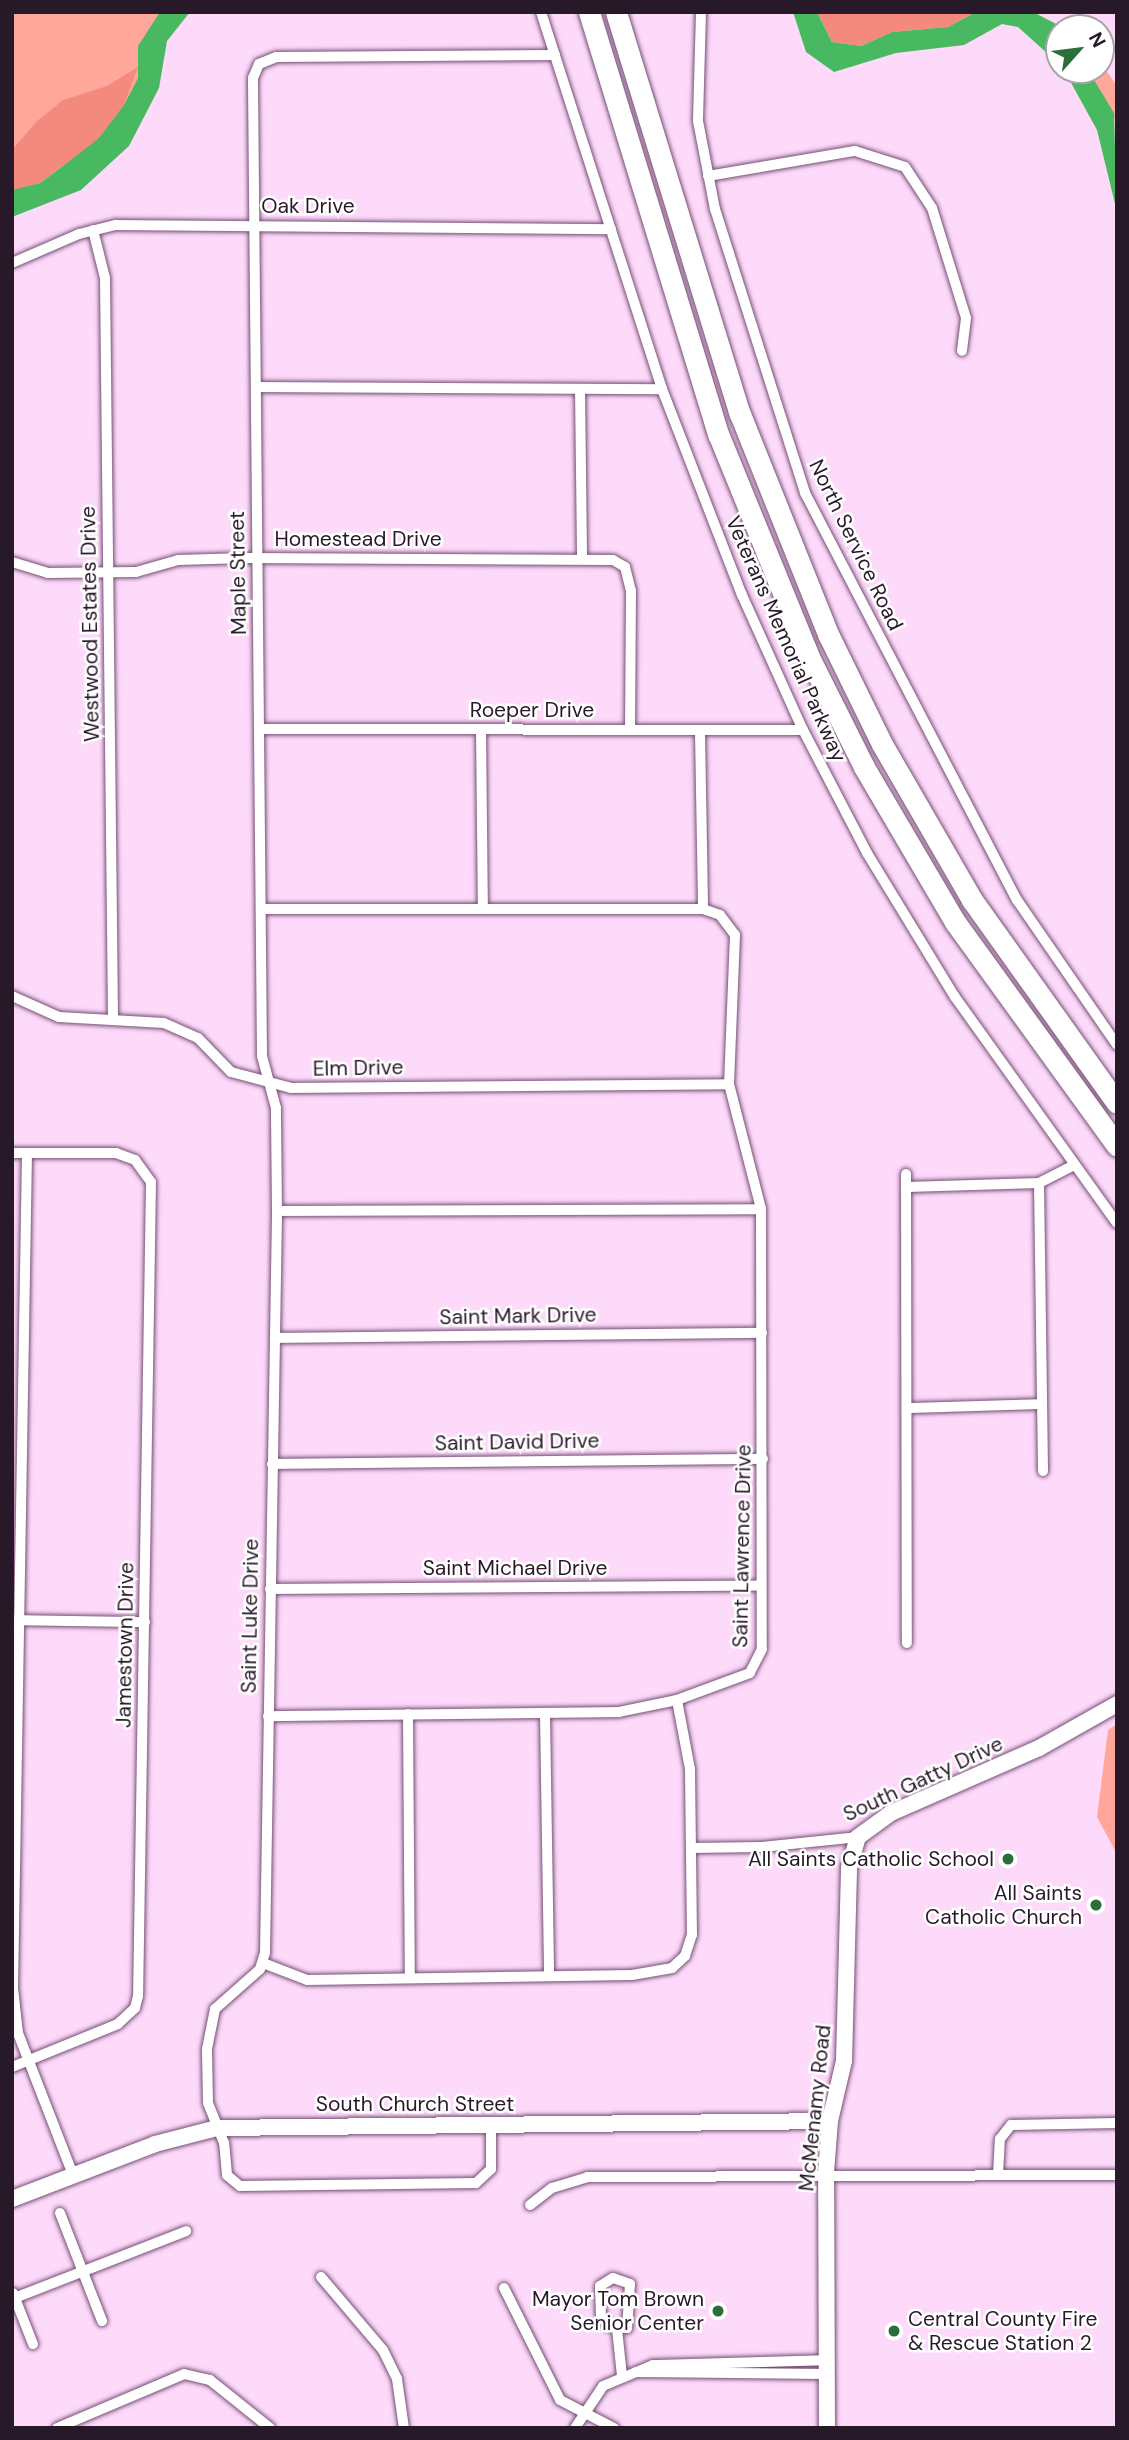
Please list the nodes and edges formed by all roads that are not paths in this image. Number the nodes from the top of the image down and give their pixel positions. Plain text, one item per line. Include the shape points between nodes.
1 (541, 12) edge
2 (589, 12) edge
3 (616, 12) edge
4 (701, 12) edge
5 (555, 55) junction
6 (708, 176) junction
7 (254, 226) junction
8 (611, 229) junction
9 (93, 230) junction
10 (12, 263) edge
11 (962, 351) dead end
12 (256, 387) junction
13 (580, 389) junction
14 (662, 389) junction
15 (257, 558) junction
16 (582, 559) junction
17 (12, 562) edge
18 (109, 572) junction
19 (260, 729) junction
20 (481, 729) junction
21 (630, 730) junction
22 (803, 730) junction
23 (701, 732) junction
24 (261, 909) junction
25 (483, 909) junction
26 (703, 909) junction
27 (12, 996) edge
28 (113, 1019) junction
29 (1117, 1045) edge
30 (268, 1082) junction
31 (729, 1084) junction
32 (1117, 1103) edge
33 (1117, 1146) edge
34 (12, 1153) edge
35 (27, 1153) junction
36 (1073, 1166) junction
37 (906, 1174) dead end
38 (1039, 1183) junction
39 (907, 1187) junction
40 (761, 1209) junction
41 (277, 1211) junction
42 (1117, 1223) edge
43 (762, 1333) junction
44 (275, 1338) junction
45 (1042, 1404) junction
46 (908, 1408) junction
47 (763, 1459) junction
48 (272, 1464) junction
49 (1042, 1471) dead end
50 (761, 1586) junction
51 (270, 1589) junction
52 (15, 1620) edge
53 (145, 1622) junction
54 (907, 1643) dead end
55 (677, 1700) junction
56 (1117, 1704) edge
57 (408, 1714) junction
58 (545, 1714) junction
59 (268, 1716) junction
60 (859, 1837) junction
61 (691, 1847) junction
62 (262, 1964) junction
63 (549, 1975) junction
64 (410, 1978) junction
65 (28, 2061) junction
66 (12, 2067) edge
67 (830, 2121) junction
68 (1117, 2123) edge
69 (491, 2125) junction
70 (217, 2128) junction
71 (826, 2173) junction
72 (73, 2175) junction
73 (998, 2175) junction
74 (1117, 2175) edge
75 (12, 2199) edge
76 (530, 2205) dead end
77 (60, 2213) dead end
78 (186, 2231) dead end
79 (82, 2271) junction
80 (321, 2277) dead end
81 (504, 2288) dead end
82 (13, 2296) edge
83 (102, 2320) dead end
84 (617, 2329) junction
85 (33, 2344) dead end
86 (827, 2367) junction
87 (622, 2376) junction
88 (582, 2414) junction
89 (57, 2428) edge
90 (270, 2428) edge
91 (404, 2428) edge
92 (575, 2428) edge
93 (614, 2428) edge
94 (827, 2428) edge

1 - 5 street, Veterans Memorial Parkway
2 - 33 highway via 719,436 810,659 870,778 955,922
3 - 32 highway via 740,414 824,625 882,744 972,900
4 - 6 street, North Service Road via 698,121
5 - 7 street, Maple Street via 276,57 259,64 253,78
5 - 8 street, Veterans Memorial Parkway
6 - 11 street via 855,151 905,167 932,208 966,318
6 - 29 street, North Service Road via 723,242 805,493 1017,900
7 - 8 street, Oak Drive
7 - 9 street, Oak Drive
7 - 12 street, Maple Street
8 - 14 street, Veterans Memorial Parkway
9 - 10 street, Oak Drive
9 - 18 street, Westwood Estates Drive via 105,278
12 - 13 street
12 - 15 street, Maple Street
13 - 14 street
13 - 16 street
14 - 22 street, Veterans Memorial Parkway via 737,583
15 - 16 street, Homestead Drive
15 - 18 street, Homestead Drive via 178,560 136,572
15 - 19 street, Maple Street
16 - 21 street, Homestead Drive via 613,560 629,576
17 - 18 street, Homestead Drive via 47,573
18 - 28 street, Westwood Estates Drive
19 - 20 street, Roeper Drive
19 - 24 street, Maple Street
20 - 21 street, Roeper Drive
20 - 25 street
21 - 23 street, Roeper Drive
22 - 23 street, Roeper Drive
22 - 36 street, Veterans Memorial Parkway via 905,917
23 - 26 street
24 - 25 street
24 - 30 street, Maple Street via 262,1056
25 - 26 street
26 - 31 street, Saint Lawrence Drive via 720,915 735,935
27 - 28 street, Elm Drive via 59,1017
28 - 30 street, Elm Drive via 182,1029 231,1072
30 - 31 street, Elm Drive via 291,1088
30 - 41 street, Saint Luke Drive via 276,1108
31 - 40 street, Saint Lawrence Drive
34 - 35 street
35 - 52 street
35 - 53 street, Jamestown Drive via 116,1153 142,1165 151,1182
36 - 38 street
36 - 42 street, Veterans Memorial Parkway
37 - 39 street
38 - 39 street
38 - 45 street
39 - 46 street
40 - 41 street
40 - 43 street, Saint Lawrence Drive
41 - 44 street, Saint Luke Drive
43 - 44 street, Saint Mark Drive
43 - 47 street, Saint Lawrence Drive
44 - 48 street, Saint Luke Drive
45 - 46 street
45 - 49 street
46 - 54 street
47 - 48 street, Saint David Drive
47 - 50 street, Saint Lawrence Drive
48 - 51 street, Saint Luke Drive
50 - 51 street, Saint Michael Drive
50 - 55 street, Saint Lawrence Drive via 757,1663 737,1679
51 - 59 street, Saint Luke Drive
52 - 53 street
52 - 65 street via 13,1988
53 - 65 street, Jamestown Drive via 135,2008 118,2024
55 - 58 street, Saint Lawrence Drive via 619,1712
55 - 61 street via 690,1769
56 - 60 street, South Gatty Drive via 1039,1748 891,1813
57 - 58 street, Saint Lawrence Drive
57 - 59 street, Saint Lawrence Drive
57 - 64 street
58 - 63 street
59 - 62 street, Saint Luke Drive
60 - 61 street, South Gatty Drive via 762,1847
60 - 67 street, McMenamy Road via 849,1880 844,2061
61 - 63 street via 692,1935 685,1956 658,1974
62 - 64 street via 307,1980
62 - 70 street via 225,1995 210,2026 208,2104
63 - 64 street
65 - 66 street, Jamestown Drive
65 - 72 street
67 - 69 street, South Church Street
67 - 71 street, McMenamy Road
68 - 73 street via 1011,2125 1000,2139
69 - 70 street, South Church Street
69 - 70 street via 491,2169 475,2183 240,2186 227,2175
70 - 72 street, South Church Street
71 - 73 street
71 - 76 street via 587,2177 552,2188
71 - 86 street, McMenamy Road
72 - 75 street, South Church Street
73 - 74 street
77 - 79 street
78 - 79 street
79 - 82 street
79 - 83 street
80 - 91 street via 383,2350 402,2400
81 - 88 street via 554,2391
82 - 85 street
84 - 84 street via 627,2328 632,2317 630,2284 613,2278 600,2286 600,2313
84 - 87 street
86 - 87 street via 653,2365
86 - 94 street, McMenamy Road
87 - 88 street via 603,2386
88 - 92 street
88 - 93 street
89 - 90 street via 184,2374 210,2380

